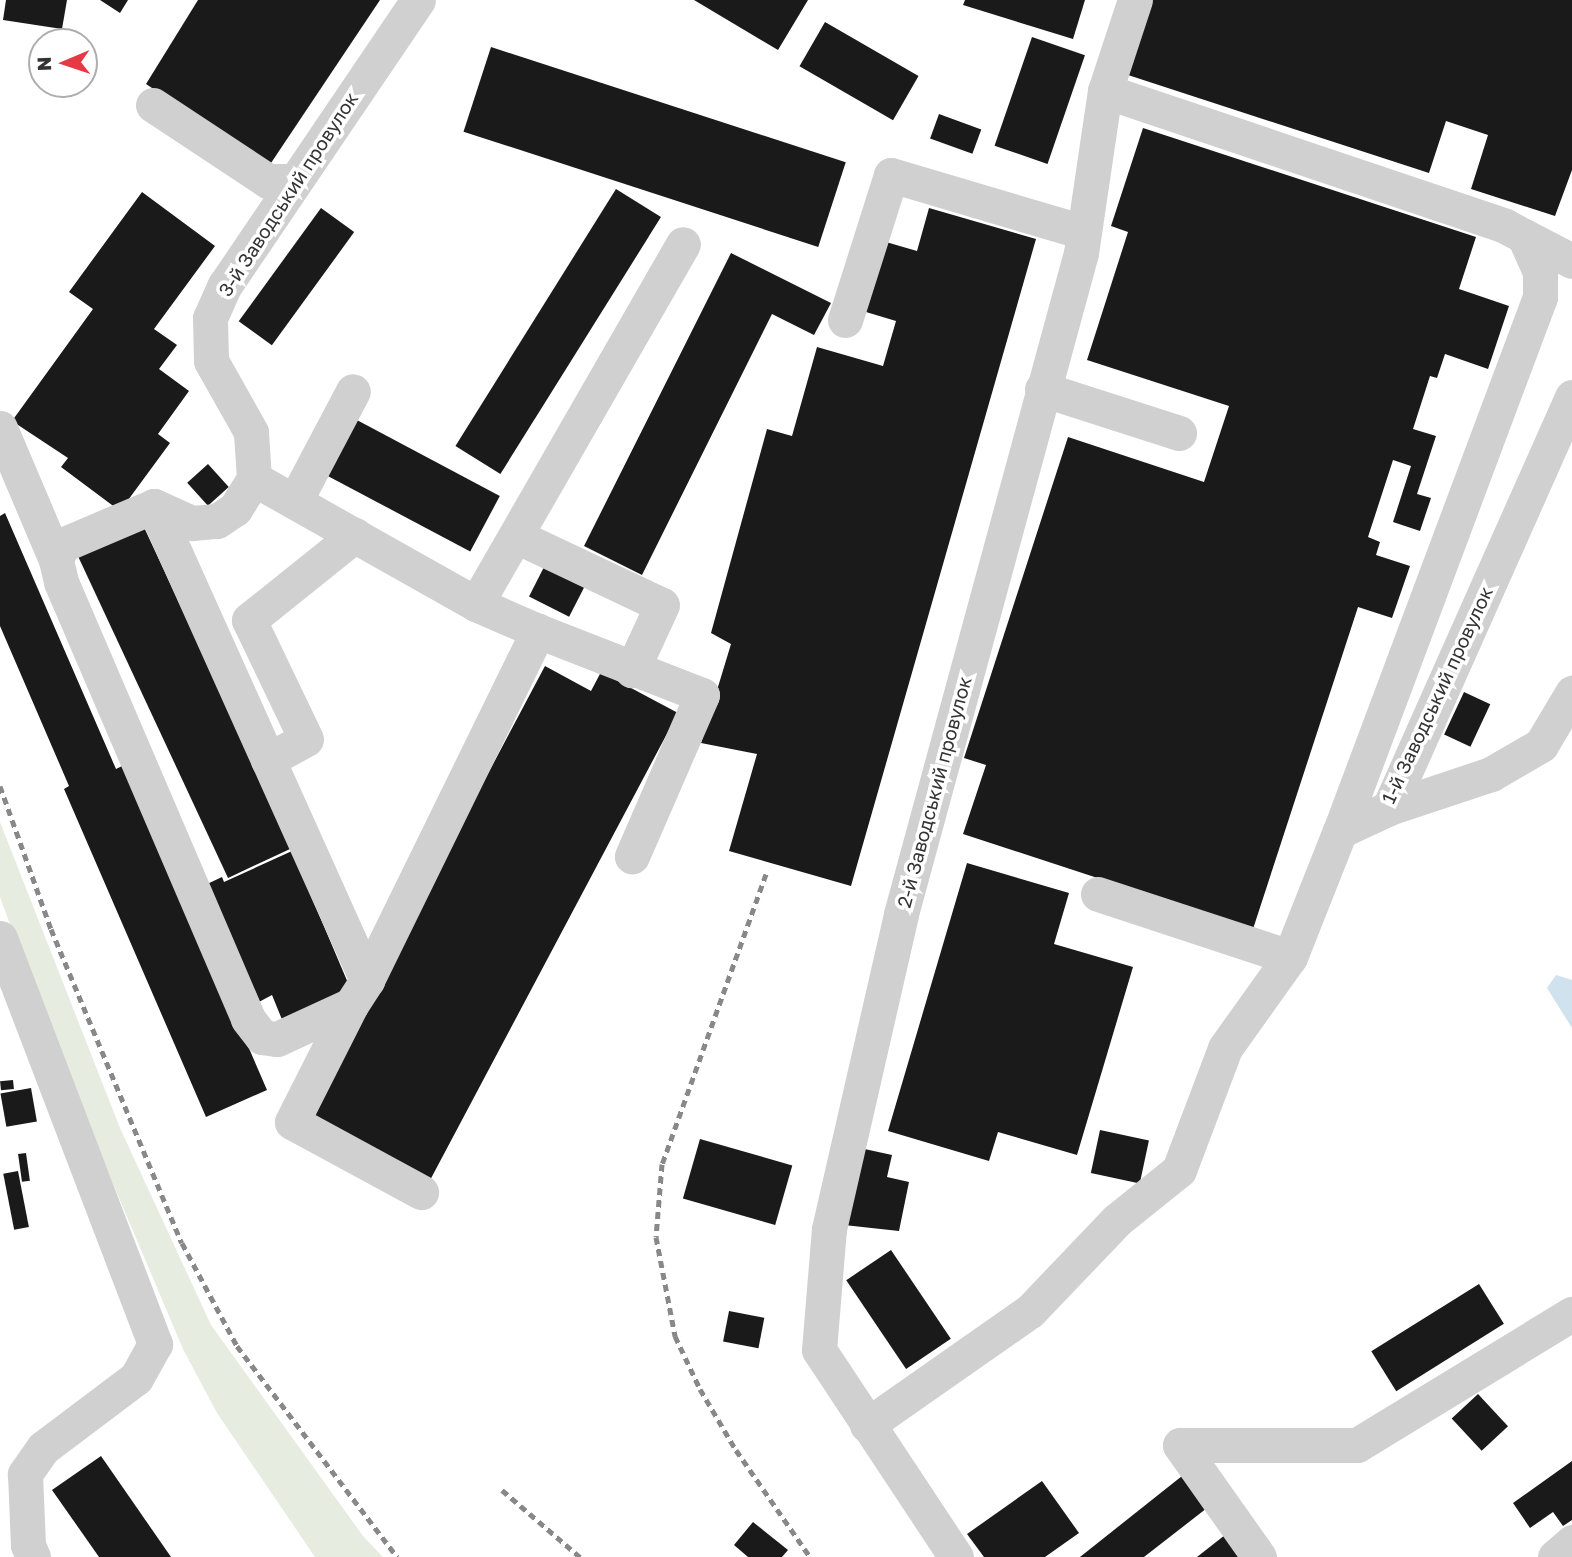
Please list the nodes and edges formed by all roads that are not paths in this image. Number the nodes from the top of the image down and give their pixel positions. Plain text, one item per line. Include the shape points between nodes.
1 (1135, 0) edge
2 (408, 3) edge
3 (1105, 91) junction
4 (153, 105) dead end
5 (294, 181) junction
6 (1084, 232) junction
7 (1524, 236) junction
8 (683, 244) dead end
9 (1572, 261) edge
10 (845, 320) dead end
11 (1042, 389) junction
12 (353, 391) dead end
13 (1572, 397) edge
14 (0, 428) edge
15 (1179, 433) dead end
16 (254, 479) junction
17 (295, 501) junction
18 (153, 506) junction
19 (355, 535) junction
20 (516, 536) junction
21 (55, 560) junction
22 (476, 604) junction
23 (538, 631) junction
24 (632, 670) junction
25 (1572, 693) edge
26 (268, 760) junction
27 (1389, 808) junction
28 (1340, 831) junction
29 (632, 856) dead end
30 (1098, 894) dead end
31 (0, 938) edge
32 (1290, 957) junction
33 (359, 992) junction
34 (421, 1192) dead end
35 (1572, 1314) edge
36 (867, 1425) junction
37 (0, 1458) edge
38 (36, 1458) junction
39 (1572, 1542) edge
40 (33, 1557) edge
41 (956, 1557) edge
42 (1259, 1557) edge
43 (1555, 1557) edge

1 - 3 lane, 2-й Заводський провулок
2 - 5 lane, 3-й Заводський провулок
3 - 6 lane, 2-й Заводський провулок
3 - 7 lane
4 - 5 lane via 268,181
5 - 16 lane, 3-й Заводський провулок via 225,285 210,318 211,361 251,432
6 - 10 lane via 891,175
6 - 11 lane, 2-й Заводський провулок
7 - 9 lane
7 - 28 lane via 1540,272 1540,297
8 - 20 lane
11 - 15 lane
11 - 36 lane, 2-й Заводський провулок via 901,914 829,1228 819,1350
12 - 17 lane
13 - 27 lane, 1-й Заводський провулок
14 - 21 lane
16 - 17 lane
16 - 18 lane via 235,509 217,522 192,523
17 - 19 lane
18 - 21 lane via 62,545
18 - 26 lane
19 - 22 lane
19 - 26 lane via 249,620 306,738
20 - 22 lane
20 - 24 lane via 662,605
21 - 33 lane via 247,1019 262,1037 277,1038
22 - 23 lane
23 - 24 lane
23 - 33 lane
24 - 29 lane via 702,695
25 - 27 lane via 1541,746 1492,774
26 - 33 lane
27 - 28 lane, 1-й Заводський провулок
28 - 32 lane
30 - 32 lane
31 - 38 lane via 155,1344 136,1378
32 - 36 lane via 1225,1048 1179,1170 1117,1220 1030,1311
33 - 34 lane via 292,1122
35 - 42 lane via 1357,1444 1180,1445
36 - 41 lane, 2-й Заводський провулок
37 - 38 lane
38 - 40 lane via 25,1474 27,1545
39 - 43 lane

